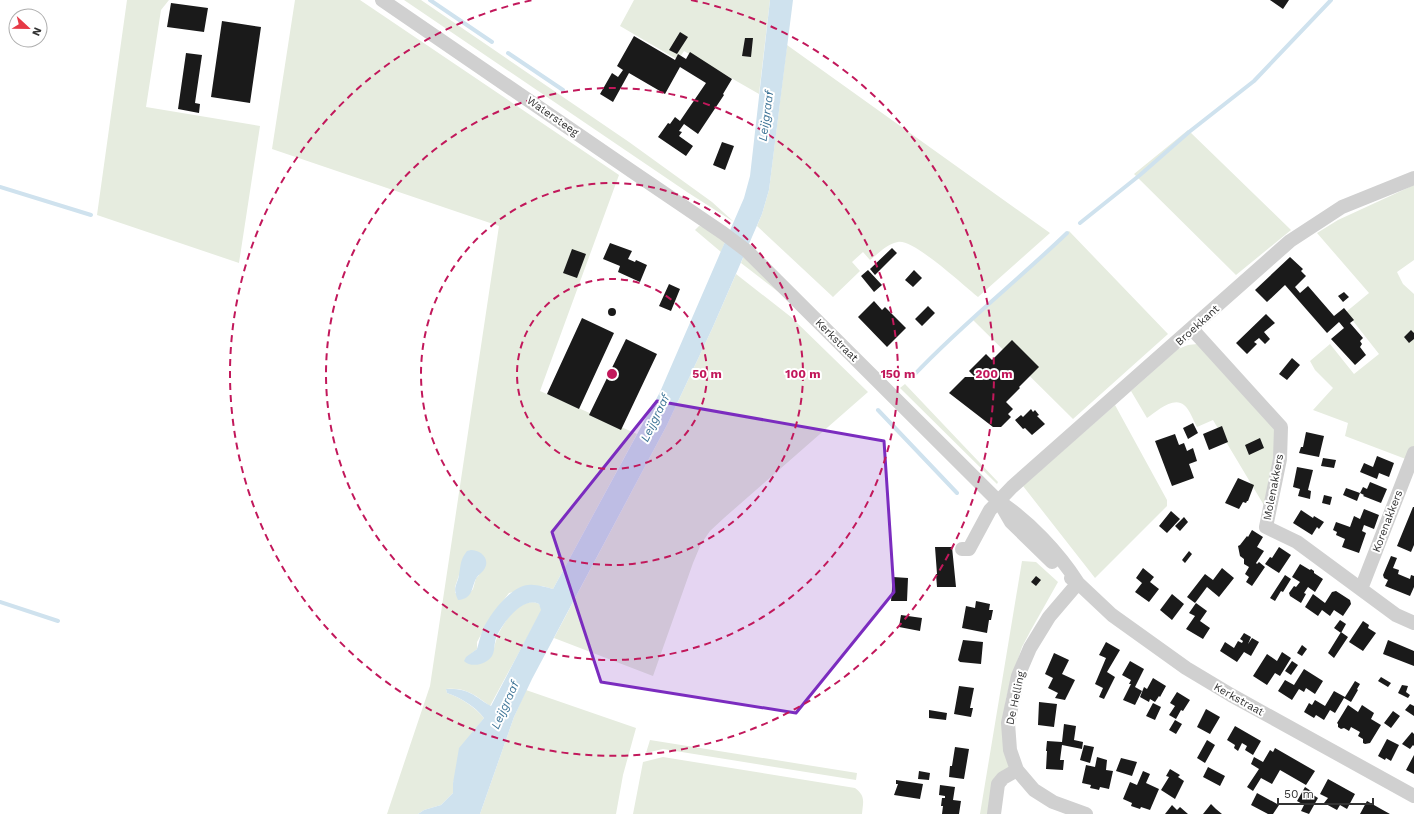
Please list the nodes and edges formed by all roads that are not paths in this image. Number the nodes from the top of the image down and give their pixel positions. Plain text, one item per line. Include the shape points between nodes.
1 (382, 0) edge
2 (1414, 178) edge
3 (723, 232) joint
4 (1192, 329) junction
5 (1414, 453) edge
6 (998, 501) junction
7 (962, 549) dead end
8 (1078, 582) junction
9 (1361, 588) junction
10 (1414, 622) edge
11 (1017, 770) junction
12 (1414, 796) edge
13 (994, 814) edge
14 (1086, 814) edge

1 - 3 street, Watersteeg
2 - 4 street, Broekkant via 1342,208 1311,226 1290,241
3 - 6 street, Kerkstraat via 747,251
4 - 6 street, Broekkant
4 - 9 street, Molenakkers via 1281,427 1280,459 1266,527 1297,542
5 - 9 street, Korenakkers
6 - 7 street via 986,516 969,549
6 - 8 street, Kerkstraat via 1015,511 1031,527 1057,554
8 - 11 street, De Helling via 1049,617 1030,648 1018,676 1008,724 1010,750
8 - 12 street, Kerkstraat via 1112,615 1186,668
9 - 10 street, Molenakkers via 1396,615
11 - 13 street via 998,784
11 - 14 street, De Helling via 1034,790 1053,802

